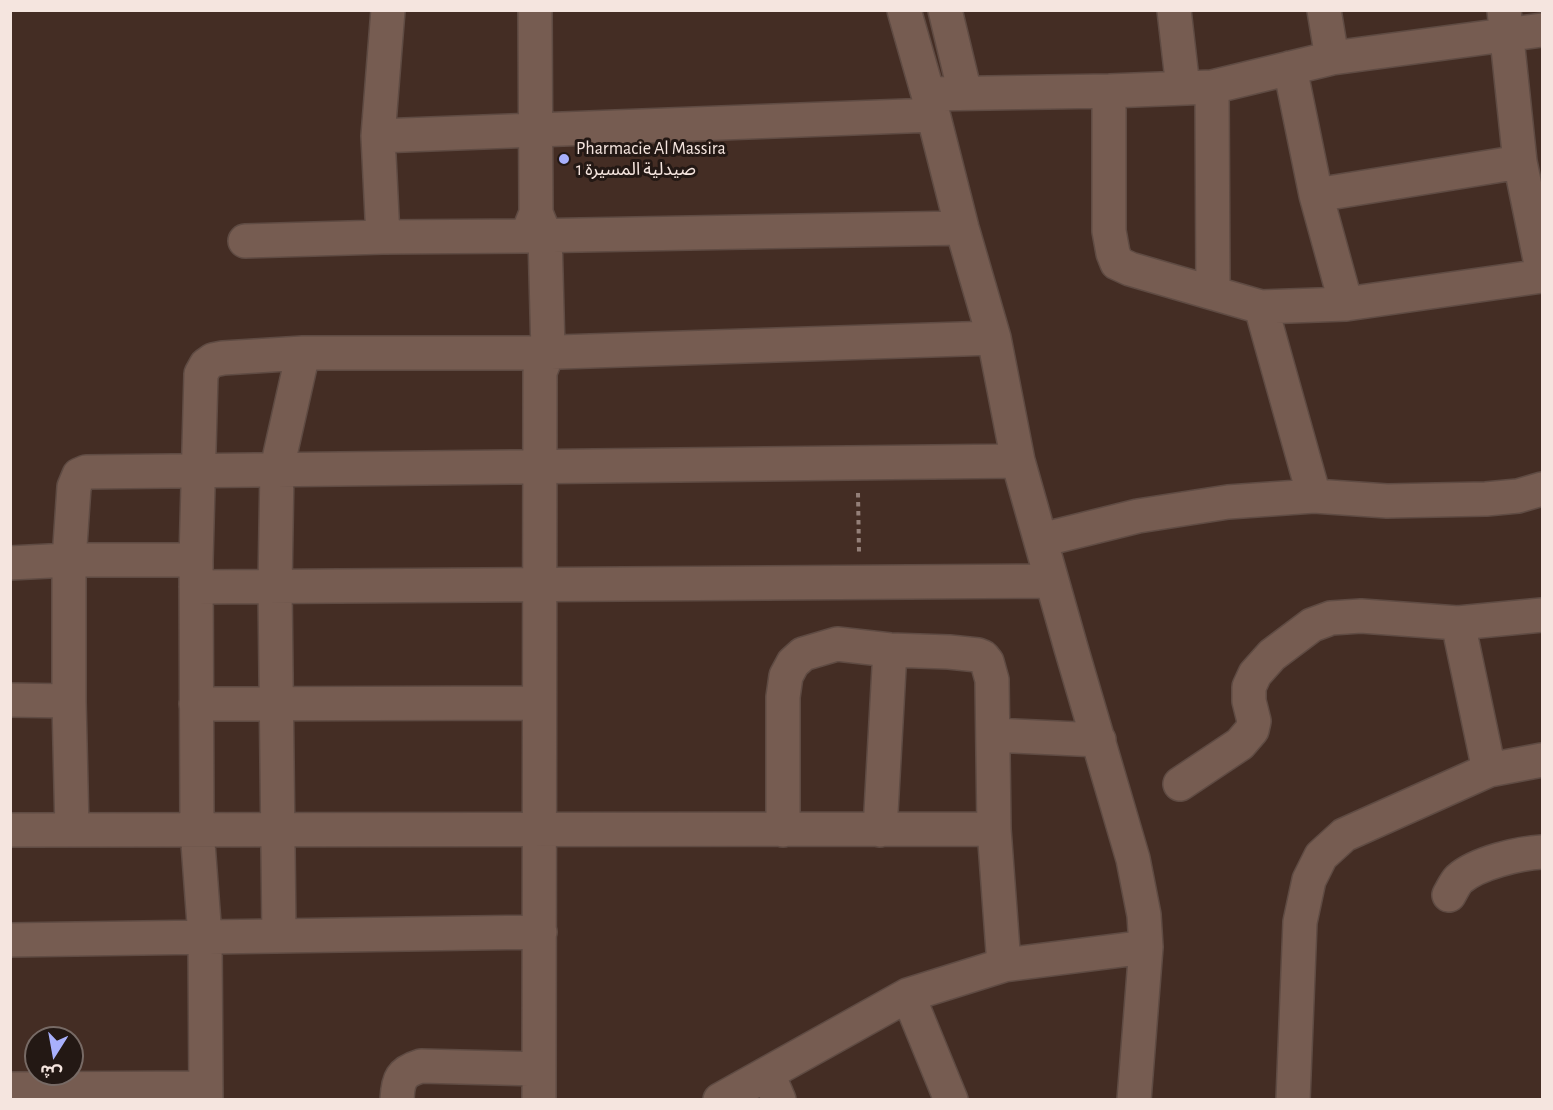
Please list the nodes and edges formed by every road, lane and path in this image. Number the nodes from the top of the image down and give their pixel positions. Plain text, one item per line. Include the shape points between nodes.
1 (388, 10) edge
2 (535, 10) edge
3 (904, 10) edge
4 (945, 10) edge
5 (1174, 10) edge
6 (1324, 10) edge
7 (1505, 23) edge
8 (1542, 30) edge
9 (1332, 57) junction
10 (1290, 68) junction
11 (1198, 87) junction
12 (1109, 91) junction
13 (965, 93) junction
14 (931, 104) junction
15 (536, 130) junction
16 (378, 136) junction
17 (1520, 162) junction
18 (1316, 195) junction
19 (536, 228) junction
20 (962, 228) junction
21 (383, 237) junction
22 (245, 241) dead end
23 (1542, 269) edge
24 (1542, 276) edge
25 (1213, 293) junction
26 (1346, 304) junction
27 (1261, 308) junction
28 (994, 338) junction
29 (303, 353) junction
30 (539, 359) junction
31 (1018, 461) junction
32 (858, 463) junction
33 (540, 466) junction
34 (277, 468) junction
35 (198, 470) junction
36 (1542, 489) edge
37 (1314, 496) junction
38 (1041, 540) junction
39 (69, 560) junction
40 (10, 563) edge
41 (196, 573) junction
42 (1052, 581) junction
43 (859, 582) junction
44 (540, 585) junction
45 (275, 587) junction
46 (1542, 615) edge
47 (1458, 623) junction
48 (890, 650) junction
49 (10, 700) edge
50 (69, 701) junction
51 (275, 703) junction
52 (540, 703) junction
53 (196, 704) junction
54 (993, 735) junction
55 (1099, 740) junction
56 (1542, 760) edge
57 (1489, 770) junction
58 (1180, 784) dead end
59 (994, 829) junction
60 (10, 830) edge
61 (72, 830) junction
62 (197, 830) junction
63 (277, 830) junction
64 (540, 830) junction
65 (783, 830) junction
66 (880, 830) junction
67 (1542, 852) edge
68 (1449, 895) dead end
69 (540, 932) junction
70 (279, 936) junction
71 (205, 937) junction
72 (10, 940) edge
73 (1146, 947) junction
74 (1004, 966) junction
75 (908, 995) junction
76 (539, 1084) edge
77 (773, 1087) edge
78 (10, 1089) edge
79 (206, 1094) edge
80 (397, 1100) edge
81 (720, 1100) edge
82 (951, 1100) edge
83 (1134, 1100) edge
84 (1293, 1100) edge

1 - 16 street
2 - 15 street
3 - 14 street
4 - 13 street
5 - 11 street
6 - 9 street
7 - 8 street
7 - 9 street
7 - 17 street
9 - 10 street
10 - 11 street
10 - 18 street
11 - 12 street
11 - 25 street
12 - 13 street
12 - 25 street via 1109,231 1117,263
13 - 14 street
14 - 15 street
14 - 20 street
15 - 16 street
15 - 19 street
16 - 21 street
17 - 18 street
17 - 23 street
18 - 26 street
19 - 20 street
19 - 21 street
19 - 30 street
20 - 28 street
21 - 22 street
24 - 26 street
25 - 27 street
26 - 27 street
27 - 37 street
28 - 30 street
28 - 31 street
29 - 30 street
29 - 34 street
29 - 35 street via 223,358 206,365 201,374
30 - 33 street
31 - 32 street
31 - 38 street
32 - 33 street
32 - 43 path
33 - 34 street
33 - 44 street
34 - 35 street
34 - 45 street
35 - 39 street via 106,470 79,476 74,487
35 - 41 street
36 - 37 street via 1486,499 1387,501
37 - 38 street via 1228,502 1138,516
38 - 42 street
39 - 40 street
39 - 41 street
39 - 50 street
41 - 45 street
41 - 53 street
42 - 43 street
42 - 55 street
43 - 44 street
44 - 45 street
44 - 52 street
45 - 51 street
46 - 47 street
47 - 57 street
47 - 58 street via 1361,616 1331,618 1312,625 1272,655 1255,674 1249,687 1252,730 1240,744
48 - 54 street via 983,657 992,680
48 - 65 street via 837,644 803,654 793,663 786,676 783,697
48 - 66 street
49 - 50 street
50 - 61 street
51 - 52 street
51 - 53 street
51 - 63 street
52 - 64 street
53 - 62 street
54 - 55 street
54 - 59 street
55 - 73 street via 1133,859
56 - 57 street
57 - 84 street via 1344,835 1321,856 1309,880 1300,922
59 - 66 street
59 - 74 street
60 - 61 street
61 - 62 street
62 - 63 street
62 - 71 street
63 - 64 street
63 - 70 street
64 - 65 street
64 - 69 street
65 - 66 street
67 - 68 street via 1508,857 1471,871 1458,879
69 - 70 street
69 - 76 street
70 - 71 street
71 - 72 street
71 - 79 street
73 - 74 street
73 - 83 street
74 - 75 street
75 - 77 street
75 - 82 street
76 - 80 street via 421,1066 410,1069 399,1081
77 - 81 street
78 - 79 street

